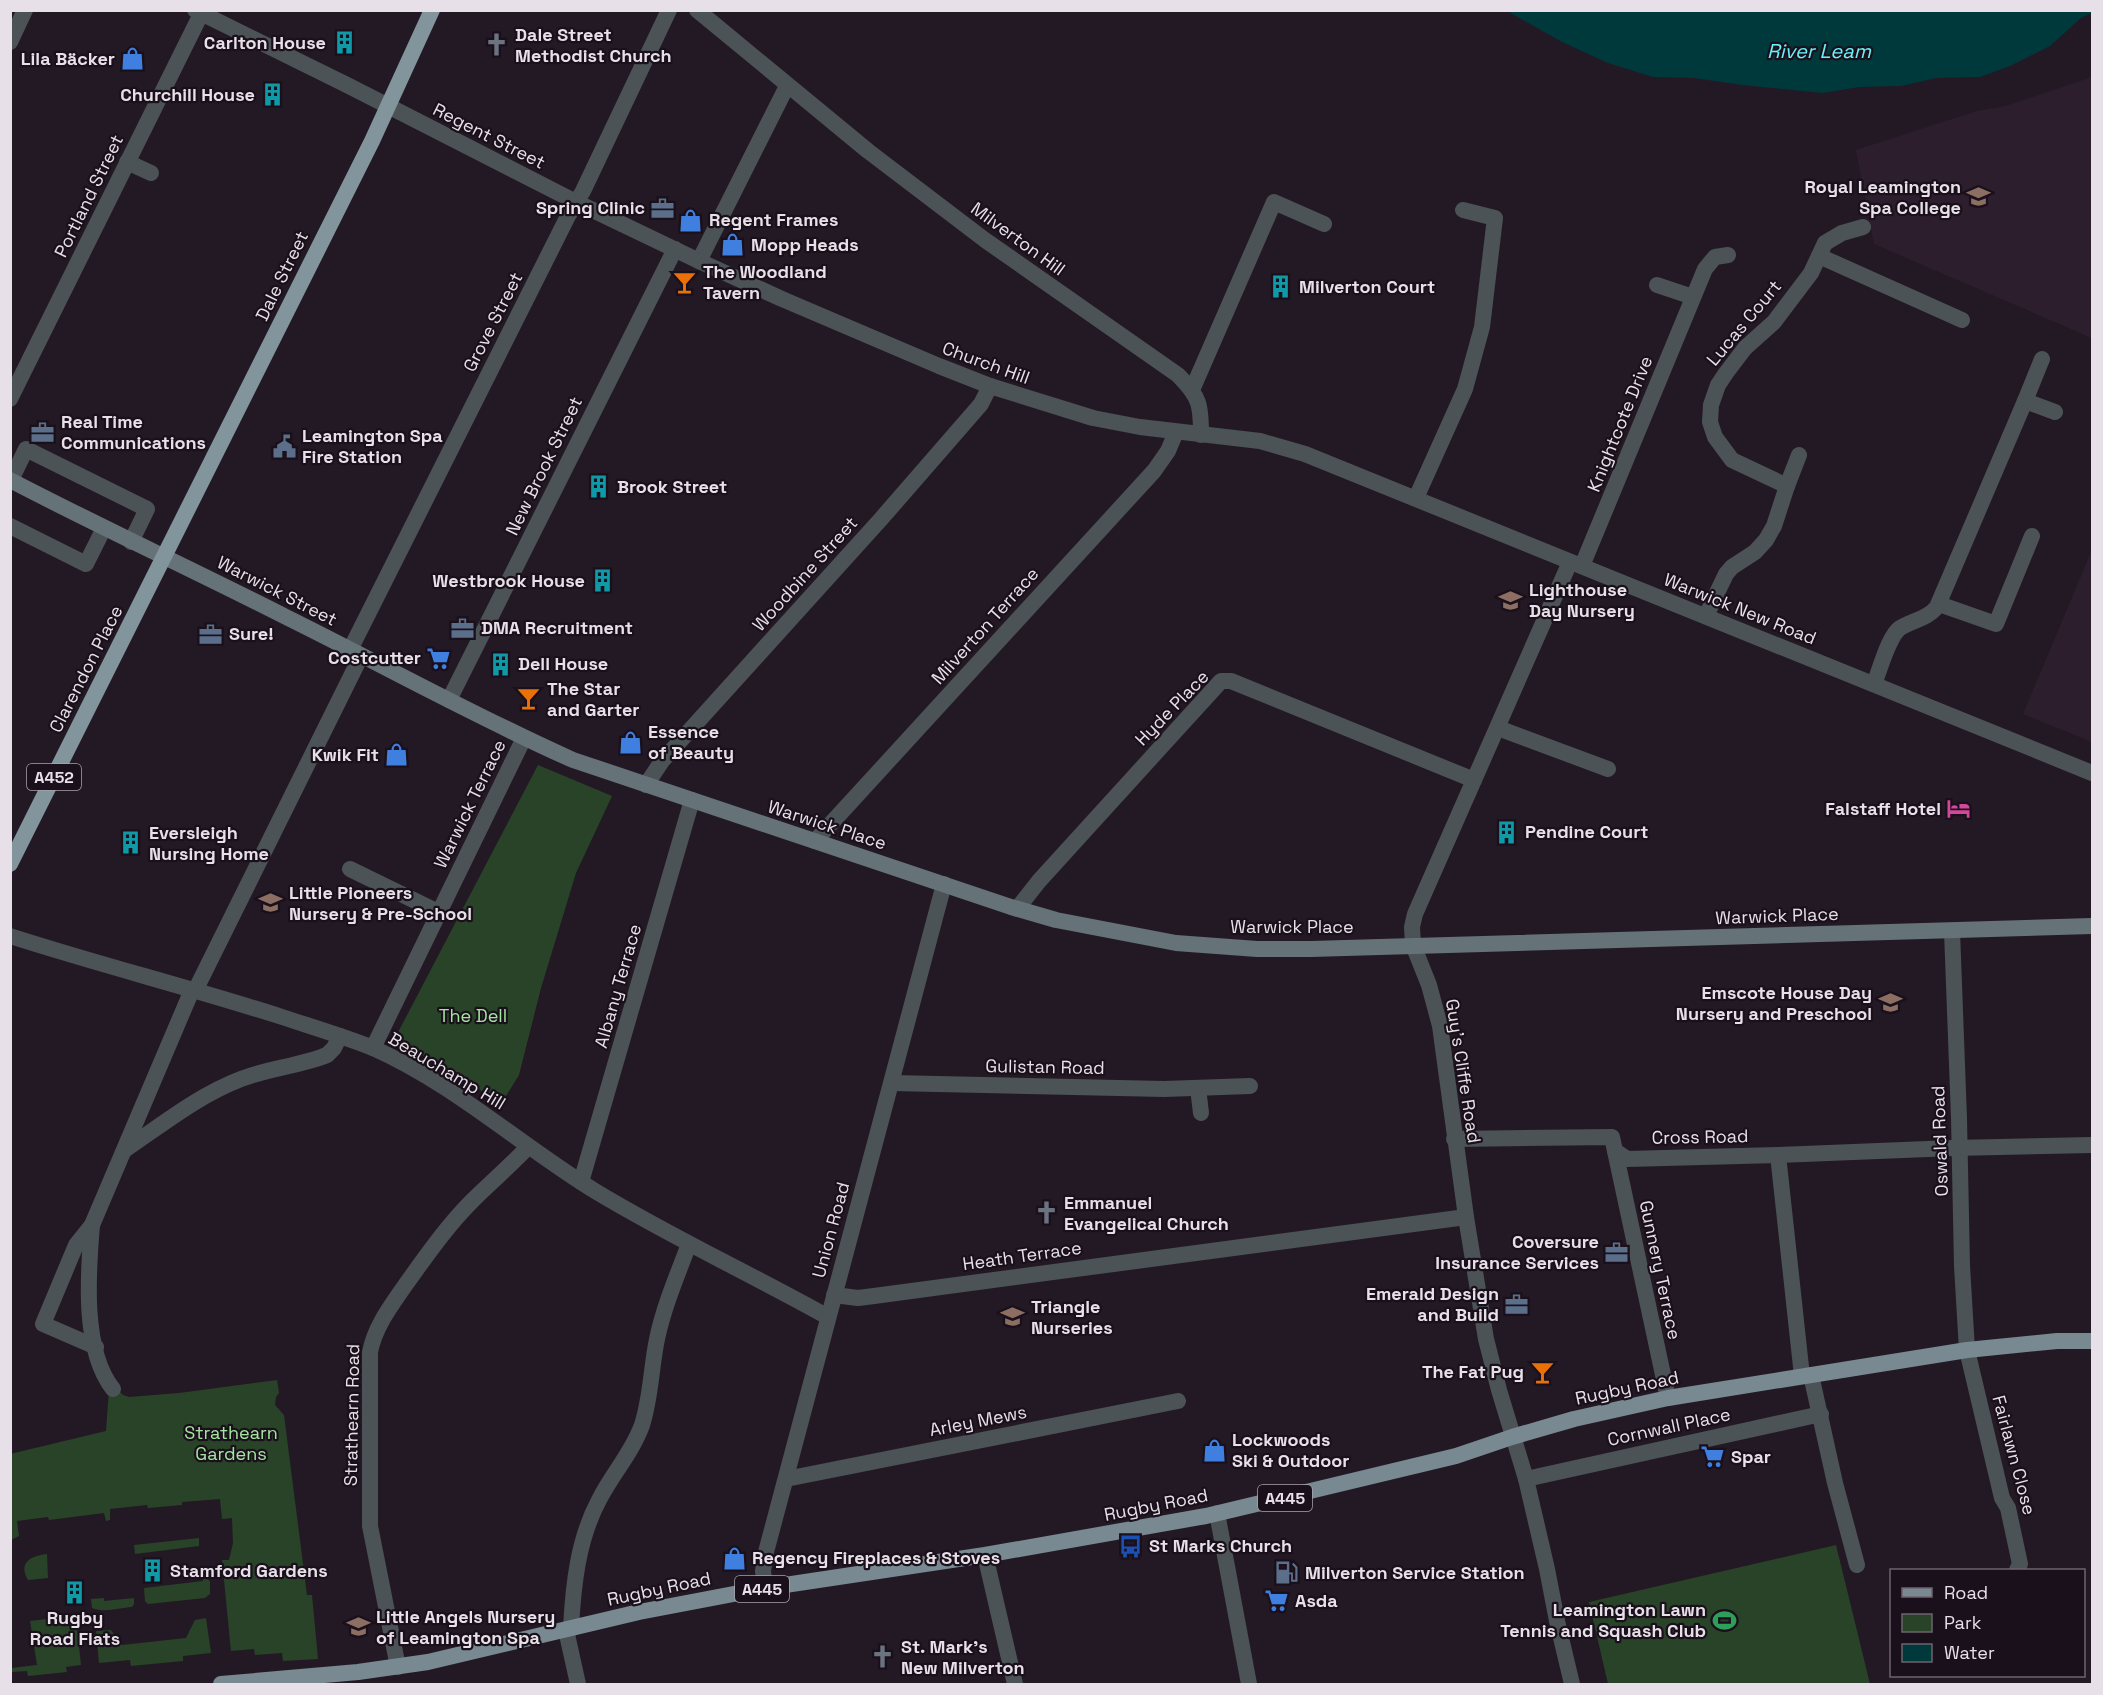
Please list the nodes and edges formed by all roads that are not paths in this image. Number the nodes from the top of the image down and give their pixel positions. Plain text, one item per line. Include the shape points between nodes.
1 (25, 10) edge
2 (432, 10) edge
3 (669, 10) edge
4 (697, 10) edge
5 (200, 11) edge
6 (10, 42) edge
7 (788, 86) junction
8 (387, 105) junction
9 (128, 162) junction
10 (151, 173) dead end
11 (576, 202) junction
12 (1463, 210) dead end
13 (1324, 224) dead end
14 (1863, 226) dead end
15 (675, 249) junction
16 (1728, 255) dead end
17 (1819, 256) junction
18 (699, 261) junction
19 (1657, 285) dead end
20 (768, 292) joint
21 (1693, 297) junction
22 (1962, 320) dead end
23 (2042, 359) dead end
24 (990, 386) junction
25 (1192, 390) junction
26 (10, 399) edge
27 (2025, 401) junction
28 (2055, 412) dead end
29 (1176, 432) junction
30 (1201, 435) junction
31 (1799, 455) dead end
32 (11, 480) edge
33 (1787, 486) junction
34 (1416, 498) junction
35 (10, 526) edge
36 (104, 528) junction
37 (2032, 536) dead end
38 (131, 542) junction
39 (163, 557) junction
40 (1576, 564) junction
41 (1939, 604) junction
42 (1706, 616) junction
43 (356, 653) junction
44 (1874, 684) junction
45 (449, 700) junction
46 (1498, 728) junction
47 (524, 738) junction
48 (1608, 769) dead end
49 (2092, 773) edge
50 (1474, 780) junction
51 (645, 785) junction
52 (692, 800) junction
53 (815, 842) junction
54 (10, 864) edge
55 (350, 869) dead end
56 (944, 884) junction
57 (1017, 909) junction
58 (438, 912) junction
59 (2092, 926) edge
60 (1952, 931) junction
61 (10, 936) edge
62 (1413, 945) junction
63 (193, 991) junction
64 (340, 1036) junction
65 (373, 1048) junction
66 (892, 1083) junction
67 (1250, 1086) dead end
68 (1198, 1088) junction
69 (1201, 1113) dead end
70 (1454, 1139) junction
71 (2092, 1145) edge
72 (528, 1147) junction
73 (1960, 1148) junction
74 (125, 1150) junction
75 (1615, 1151) junction
76 (1778, 1155) junction
77 (581, 1182) junction
78 (1466, 1217) junction
79 (92, 1226) junction
80 (689, 1244) junction
81 (834, 1295) junction
82 (828, 1317) junction
83 (2092, 1341) edge
84 (96, 1347) junction
85 (1967, 1350) junction
86 (1806, 1376) junction
87 (113, 1389) dead end
88 (1668, 1398) junction
89 (1178, 1401) dead end
90 (1821, 1414) junction
91 (1512, 1437) junction
92 (786, 1479) junction
93 (1526, 1479) junction
94 (1216, 1514) junction
95 (985, 1555) junction
96 (1857, 1565) dead end
97 (2018, 1569) edge
98 (765, 1588) junction
99 (568, 1629) junction
100 (398, 1667) junction
101 (221, 1684) edge
102 (578, 1684) edge
103 (1015, 1684) edge
104 (1250, 1684) edge
105 (1572, 1684) edge

1 - 6 street
2 - 8 highway, Dale Street / A452
3 - 11 street, Grove Street
4 - 7 street, Milverton Hill
5 - 8 street, Regent Street
5 - 9 street, Portland Street
7 - 18 street
7 - 25 street, Milverton Hill via 955,217 1168,368
8 - 11 street, Regent Street
8 - 39 highway, Dale Street / A452
9 - 10 street
9 - 26 street, Portland Street
11 - 15 street, Regent Street
11 - 43 street, Grove Street
12 - 34 street via 1495,218 1482,327 1465,389
13 - 25 street via 1274,202
14 - 17 street, Lucas Court via 1833,237
15 - 18 street, Regent Street
15 - 45 street, New Brook Street
16 - 21 street, Knightcote Drive via 1715,256 1709,262
17 - 22 street
17 - 33 street, Lucas Court via 1774,322 1745,348 1726,373 1710,413 1714,437 1732,460
18 - 20 street, Regent Street
19 - 21 street
20 - 24 street, Church Hill
21 - 40 street, Knightcote Drive
23 - 27 street
24 - 29 street, Church Hill via 1093,418
24 - 51 street, Woodbine Street via 976,410
25 - 30 street via 1199,402
27 - 28 street
27 - 41 street
29 - 30 street, Church Hill
29 - 53 street, Milverton Terrace via 1154,471
30 - 34 street, Warwick New Road via 1260,441 1305,454
31 - 33 street
32 - 36 main road, Warwick Street
32 - 38 street via 26,449 147,509
33 - 42 street via 1766,540 1726,574
34 - 40 street, Warwick New Road
35 - 36 street via 86,564
36 - 38 main road, Warwick Street
37 - 41 street via 1996,624
38 - 39 main road, Warwick Street
39 - 43 main road, Warwick Street
39 - 54 highway, Clarendon Place / A452
40 - 42 street, Warwick New Road
40 - 46 street, Guy's Cliffe Road
41 - 44 street via 1928,616 1897,630
42 - 44 street, Warwick New Road
43 - 45 main road, Warwick Street
43 - 63 street, Grove Street
44 - 49 street, Warwick New Road
45 - 47 main road, Warwick Street
46 - 48 street
46 - 50 street, Guy's Cliffe Road
47 - 51 main road, Warwick Place
47 - 58 street, Warwick Terrace
50 - 57 street, Hyde Place via 1232,681 1221,681
50 - 62 street, Guy's Cliffe Road via 1415,914
51 - 52 main road, Warwick Place
52 - 53 main road, Warwick Place
52 - 77 street, Albany Terrace
53 - 56 main road, Warwick Place
55 - 58 street
56 - 57 main road, Warwick Place
56 - 66 street, Union Road
57 - 62 main road, Warwick Place via 1176,943 1257,949
58 - 65 street, Warwick Terrace
59 - 60 main road, Warwick Place
60 - 62 main road, Warwick Place
60 - 73 street, Oswald Road
61 - 63 street, Beauchamp Hill
62 - 70 street, Guy's Cliffe Road via 1438,1020
63 - 64 street, Beauchamp Hill
63 - 74 street, Grove Street
64 - 65 street, Beauchamp Hill
64 - 74 street via 327,1055 225,1085
65 - 72 street, Beauchamp Hill via 470,1104
66 - 68 street, Gulistan Road
66 - 81 street, Union Road
67 - 68 street, Gulistan Road
68 - 69 street
70 - 75 street, Cross Road via 1612,1137
70 - 78 street, Guy's Cliffe Road
71 - 73 street, Cross Road
72 - 77 street, Beauchamp Hill
72 - 100 street, Strathearn Road via 440,1237 374,1333 370,1352 370,1526
73 - 76 street, Cross Road
73 - 85 street, Oswald Road
74 - 79 street, Grove Street
75 - 76 street, Cross Road via 1627,1159
75 - 88 street, Gunnery Terrace
76 - 86 street
77 - 80 street, Beauchamp Hill
78 - 81 street, Heath Terrace via 858,1298
78 - 91 street, Guy's Cliffe Road via 1486,1339
79 - 84 street via 89,1311
79 - 84 street via 76,1245 43,1324
80 - 82 street, Beauchamp Hill
80 - 99 street via 663,1316 642,1425 628,1455 598,1500 585,1531
81 - 82 street, Union Road
82 - 92 street, Union Road
83 - 85 main road, Rugby Road / A445
84 - 87 street via 106,1381
85 - 86 main road, Rugby Road / A445
85 - 97 street, Fairlawn Close via 2002,1498 2008,1508 2020,1564
86 - 88 main road, Rugby Road / A445
86 - 90 street
88 - 91 main road, Rugby Road / A445
89 - 92 street, Arley Mews
90 - 93 street, Cornwall Place
90 - 96 street
91 - 93 street, Guy's Cliffe Road
91 - 94 main road, Rugby Road / A445 via 1456,1456
92 - 98 street, Union Road via 766,1552
93 - 105 street, Guy's Cliffe Road
94 - 95 main road, Rugby Road / A445
94 - 104 street
95 - 98 main road, Rugby Road / A445
95 - 103 street
98 - 99 main road, Rugby Road / A445
99 - 100 main road, Rugby Road / A445
99 - 102 street
100 - 101 main road, Rugby Road / A445

